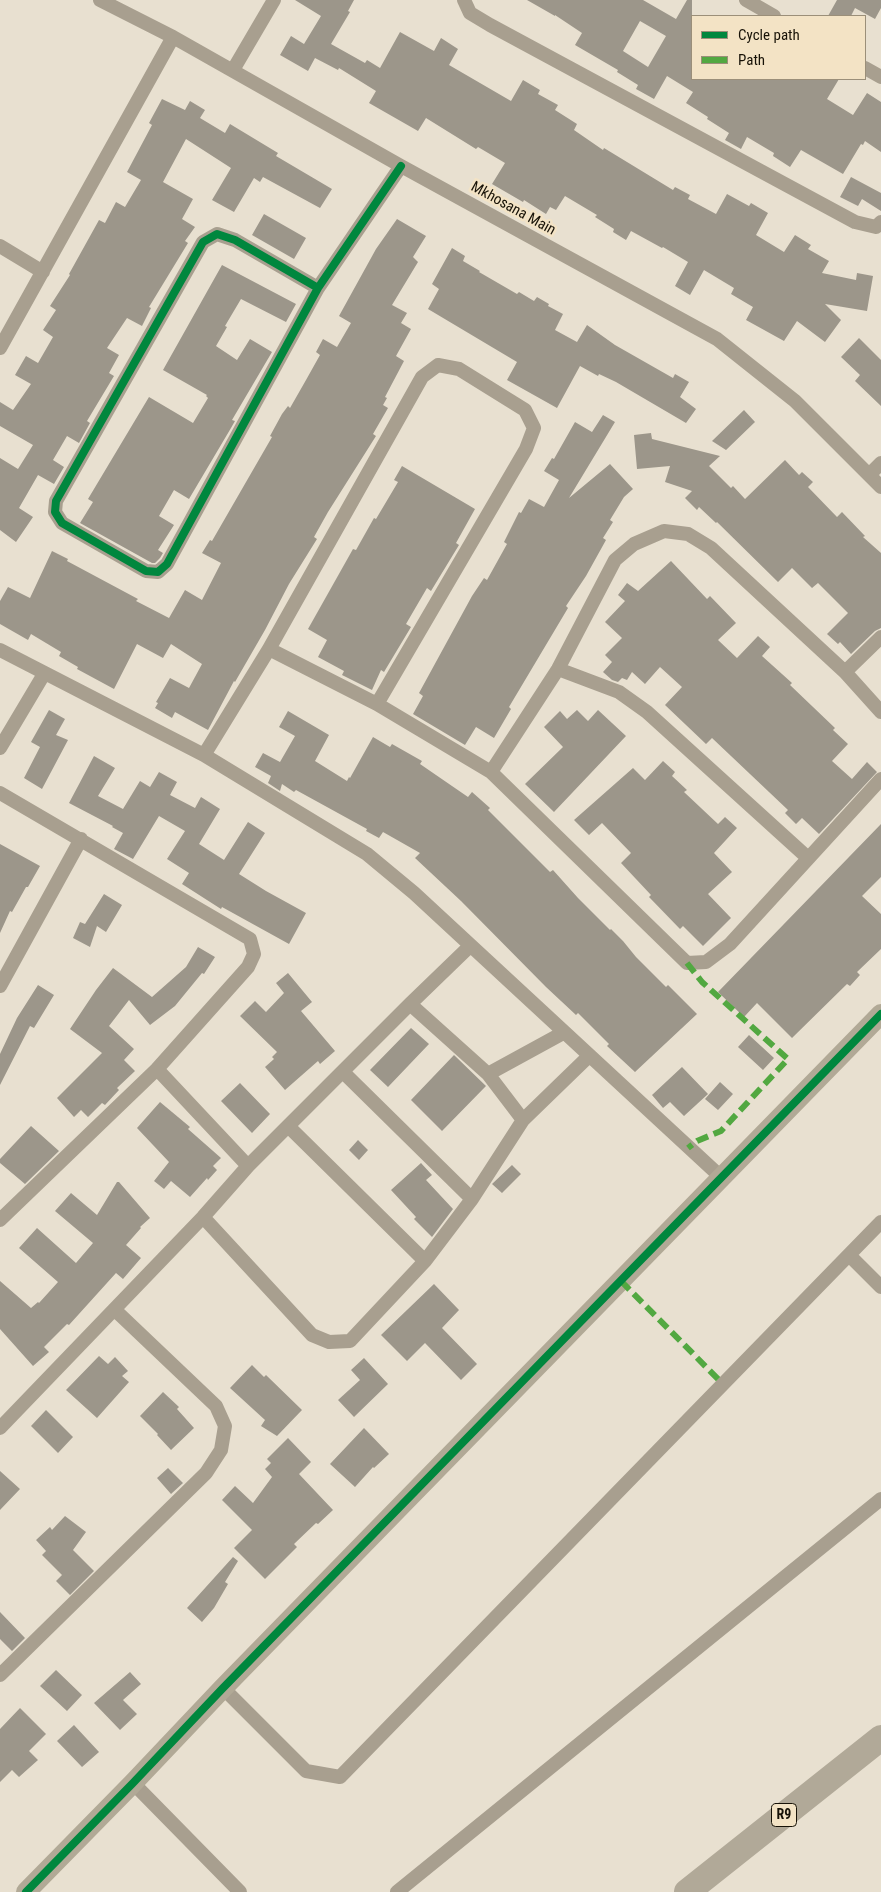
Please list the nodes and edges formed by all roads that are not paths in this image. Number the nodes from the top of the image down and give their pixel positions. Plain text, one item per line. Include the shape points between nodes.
1 (100, 0) edge
2 (274, 0) edge
3 (464, 0) edge
4 (746, 0) edge
5 (772, 15) edge
6 (173, 37) junction
7 (866, 69) edge
8 (233, 70) junction
9 (881, 77) edge
10 (401, 166) junction
11 (881, 222) edge
12 (0, 246) edge
13 (43, 272) junction
14 (318, 288) junction
15 (0, 348) edge
16 (881, 463) edge
17 (869, 475) junction
18 (881, 487) edge
19 (881, 637) edge
20 (269, 649) junction
21 (0, 650) edge
22 (558, 669) junction
23 (845, 672) junction
24 (44, 674) junction
25 (377, 704) junction
26 (881, 712) edge
27 (0, 748) edge
28 (204, 755) junction
29 (491, 772) junction
30 (881, 779) edge
31 (0, 793) edge
32 (81, 839) junction
33 (808, 858) junction
34 (470, 946) junction
35 (0, 986) edge
36 (410, 1004) junction
37 (881, 1014) edge
38 (564, 1033) junction
39 (589, 1056) junction
40 (157, 1069) junction
41 (343, 1072) junction
42 (488, 1074) junction
43 (523, 1120) junction
44 (288, 1126) junction
45 (248, 1166) junction
46 (722, 1178) junction
47 (472, 1199) junction
48 (203, 1217) junction
49 (0, 1220) edge
50 (881, 1222) edge
51 (848, 1255) junction
52 (425, 1260) junction
53 (881, 1287) edge
54 (115, 1310) junction
55 (0, 1428) edge
56 (881, 1499) edge
57 (0, 1675) edge
58 (223, 1688) junction
59 (881, 1738) edge
60 (133, 1783) junction
61 (26, 1892) edge
62 (240, 1892) edge
63 (397, 1892) edge
64 (687, 1892) edge

1 - 6 street, Mkhosana Main
2 - 8 street
3 - 11 street via 470,13 483,21 855,222 876,227
4 - 5 street
6 - 8 street, Mkhosana Main
6 - 13 street
7 - 9 street
8 - 10 street, Mkhosana Main
10 - 14 street
10 - 17 street, Mkhosana Main via 717,339 795,401
12 - 13 street
13 - 15 street
14 - 14 street via 167,564 158,572 146,570 62,523 55,512 56,501 203,242 217,234 235,240
16 - 17 street
17 - 18 street, Mkhosana Main
19 - 23 street
20 - 25 street
20 - 25 street via 422,377 438,365 459,369 525,410 534,428 526,449
20 - 28 street
21 - 24 street
22 - 23 street via 615,560 634,544 664,531 688,534 711,548
22 - 29 street
22 - 33 street via 619,692 647,712
23 - 26 street
24 - 27 street
24 - 28 street
25 - 29 street
28 - 34 street via 367,854
29 - 33 street via 687,963 706,962 730,944
30 - 33 street
31 - 32 street
32 - 35 street
32 - 40 street via 250,939 254,954 248,967
34 - 36 street
34 - 38 street
36 - 41 street
36 - 42 street
37 - 46 street
38 - 39 street
38 - 42 street
39 - 43 street
39 - 46 street
40 - 45 street
40 - 49 street
41 - 44 street
41 - 47 street
42 - 43 street
43 - 47 street
44 - 45 street
44 - 52 street
45 - 48 street
46 - 58 street
47 - 52 street
48 - 52 street via 312,1335 329,1342 350,1341
48 - 54 street
50 - 51 street
51 - 53 street
51 - 58 street via 340,1778 306,1770
54 - 55 street
54 - 57 street via 216,1406 225,1426 221,1450 206,1473
56 - 63 street
58 - 60 street
59 - 64 highway, R9
60 - 61 street
60 - 62 street

